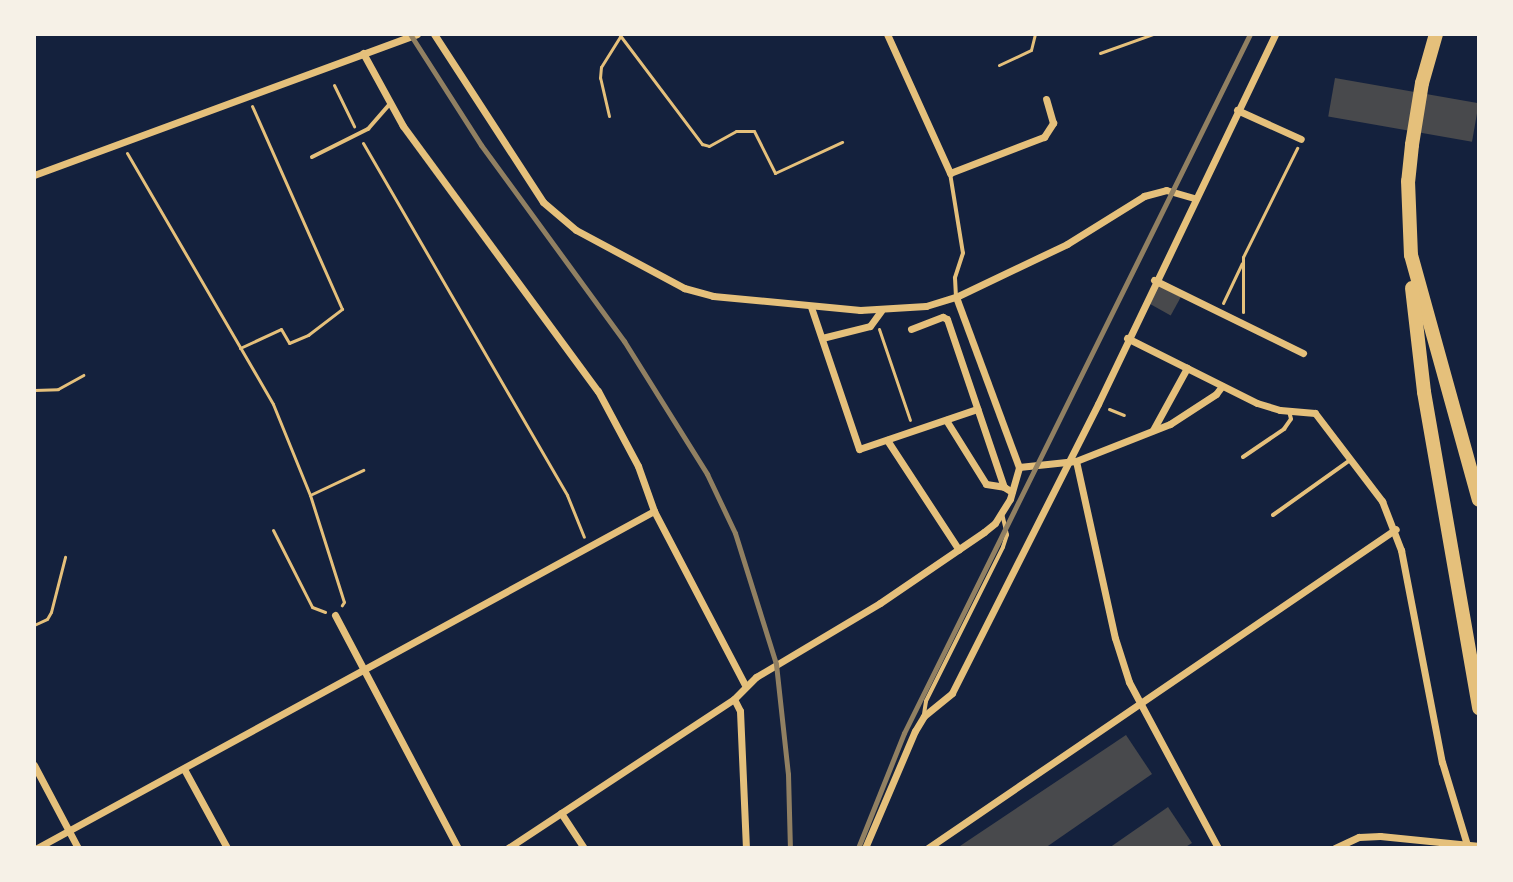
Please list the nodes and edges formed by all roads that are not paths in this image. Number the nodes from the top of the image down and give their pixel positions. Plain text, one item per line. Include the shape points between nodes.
1 (417, 34) edge
2 (434, 34) edge
3 (887, 34) edge
4 (1275, 34) edge
5 (1436, 34) edge
6 (403, 36) edge
7 (363, 53) junction
8 (1046, 99) dead end
9 (389, 105) junction
10 (1237, 110) junction
11 (1301, 139) road end
12 (312, 157) dead end
13 (950, 173) junction
14 (34, 175) edge
15 (1194, 198) junction
16 (1411, 255) junction
17 (1154, 280) junction
18 (956, 297) junction
19 (811, 307) junction
20 (881, 311) junction
21 (911, 329) dead end
22 (822, 338) junction
23 (1127, 338) junction
24 (1303, 353) dead end
25 (1187, 368) junction
26 (1222, 386) junction
27 (977, 409) junction
28 (1289, 411) junction
29 (946, 420) junction
30 (1152, 432) junction
31 (887, 440) junction
32 (1243, 457) dead end
33 (1352, 459) junction
34 (1071, 462) junction
35 (1019, 467) junction
36 (1004, 487) junction
37 (1012, 492) junction
38 (1479, 500) edge
39 (654, 511) junction
40 (1002, 514) junction
41 (1273, 515) dead end
42 (1396, 529) junction
43 (959, 550) junction
44 (335, 615) road end
45 (365, 670) junction
46 (745, 685) junction
47 (734, 699) junction
48 (1139, 707) junction
49 (1479, 708) edge
50 (924, 716) junction
51 (34, 765) edge
52 (184, 769) junction
53 (561, 813) junction
54 (69, 830) junction
55 (866, 845) edge
56 (1467, 845) junction
57 (1479, 846) edge
58 (37, 848) edge
59 (78, 848) edge
60 (227, 848) edge
61 (458, 848) edge
62 (508, 848) edge
63 (584, 848) edge
64 (746, 848) edge
65 (875, 848) edge
66 (928, 848) edge
67 (1218, 848) edge
68 (1335, 848) edge

1 - 6 street
2 - 19 street via 543,202 576,230 684,288
3 - 13 street
4 - 10 street
5 - 16 highway via 1412,145
6 - 7 street
7 - 9 street
7 - 14 street
8 - 13 street via 1053,123 1044,137
9 - 12 lane via 368,129
9 - 39 street via 598,391 638,466
10 - 11 street
10 - 15 street
13 - 18 lane via 963,253
15 - 17 street
15 - 18 street via 1166,190 1133,200 1067,244
16 - 38 highway
16 - 49 highway via 1419,361
17 - 23 street
17 - 24 street
18 - 20 street
18 - 35 street
19 - 20 street
19 - 22 street
20 - 22 street via 873,324
21 - 27 street via 947,319
22 - 31 street via 859,449
23 - 25 street
23 - 34 street
25 - 26 street
25 - 30 street
26 - 28 street
26 - 30 street
27 - 29 street
27 - 36 street
28 - 32 lane via 1289,425
28 - 33 street via 1309,410 1323,419
29 - 31 street
29 - 36 street via 986,484
30 - 34 street
31 - 43 street
33 - 41 lane
33 - 42 street
34 - 35 street
34 - 48 street via 1115,638
34 - 50 street via 952,693
35 - 37 street
36 - 37 street
37 - 40 street
39 - 45 street
39 - 46 street
40 - 43 street
40 - 50 lane via 1007,535 1003,547 926,701
42 - 48 street
42 - 56 street via 1442,762
43 - 46 street
44 - 45 street
45 - 52 street
45 - 61 street
46 - 47 street
47 - 53 street
47 - 64 street via 740,711
48 - 66 street
48 - 67 street
50 - 55 street
51 - 54 street
52 - 54 street
52 - 60 street
53 - 62 street
53 - 63 street
54 - 58 street
54 - 59 street
55 - 65 street
56 - 57 street
56 - 68 street via 1380,836 1359,837

